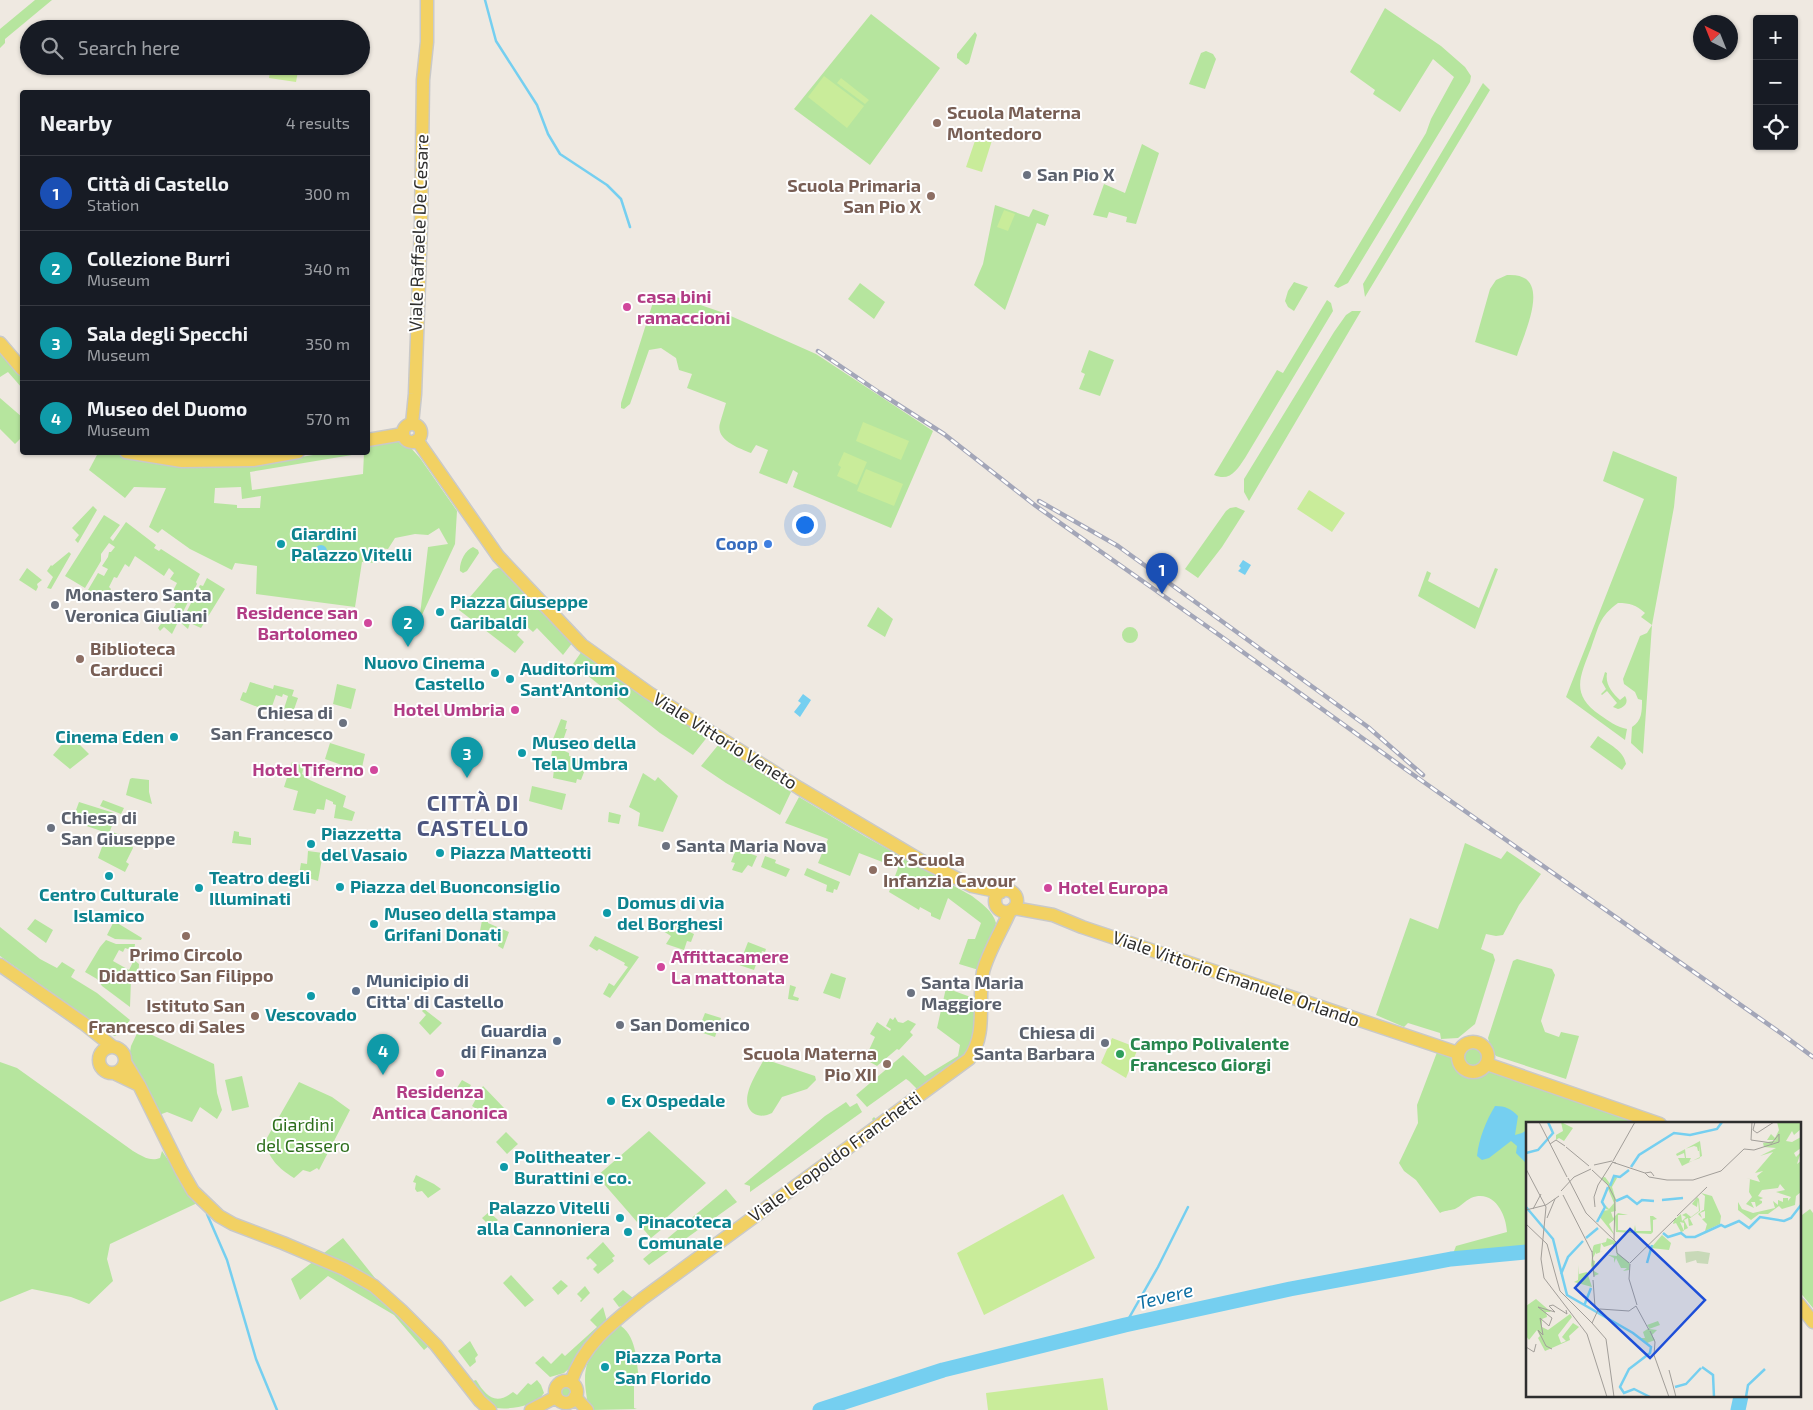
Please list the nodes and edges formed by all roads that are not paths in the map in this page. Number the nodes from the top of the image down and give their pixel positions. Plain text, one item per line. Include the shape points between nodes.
1 (427, 0) edge
2 (0, 343) edge
3 (20, 367) edge
4 (412, 424) junction
5 (403, 434) junction
6 (370, 440) edge
7 (417, 440) junction
8 (145, 455) edge
9 (281, 455) edge
10 (1006, 904) junction
11 (0, 965) edge
12 (89, 1027) junction
13 (113, 1047) junction
14 (1458, 1053) junction
15 (99, 1058) junction
16 (125, 1062) junction
17 (1487, 1064) junction
18 (114, 1073) junction
19 (139, 1085) junction
20 (1654, 1122) edge
21 (1800, 1305) edge
22 (1813, 1322) edge
23 (571, 1382) junction
24 (557, 1391) junction
25 (575, 1397) junction
26 (490, 1410) edge
27 (531, 1410) edge
28 (587, 1410) edge

1 - 4 main road, Viale Raffaele De Cesare
2 - 3 main road
4 - 5 main road via 406,425
4 - 7 main road via 421,430
5 - 6 main road
5 - 7 main road via 408,441
7 - 10 main road, Viale Vittorio Veneto via 498,556 582,645 799,788 920,860
8 - 9 main road via 182,461 253,460
10 - 14 main road, Viale Vittorio Emanuele Orlando via 1053,915
10 - 23 main road, Viale Leopoldo Franchetti via 997,939 983,972 980,1032 974,1052 968,1059 618,1318 584,1354
11 - 12 main road
12 - 13 main road
12 - 15 main road
13 - 15 main road via 104,1050
13 - 16 main road via 123,1052
14 - 17 main road via 1459,1064 1467,1072 1479,1072
14 - 17 main road via 1465,1044 1477,1042 1487,1050
15 - 18 main road via 103,1070
16 - 18 main road
16 - 19 main road
17 - 20 main road
18 - 19 main road
19 - 26 main road via 192,1190 219,1216 344,1269 374,1286 436,1345
21 - 22 main road
23 - 24 main road via 564,1381
23 - 25 main road via 576,1387
24 - 25 main road via 559,1400 566,1402
24 - 27 main road
25 - 28 main road

